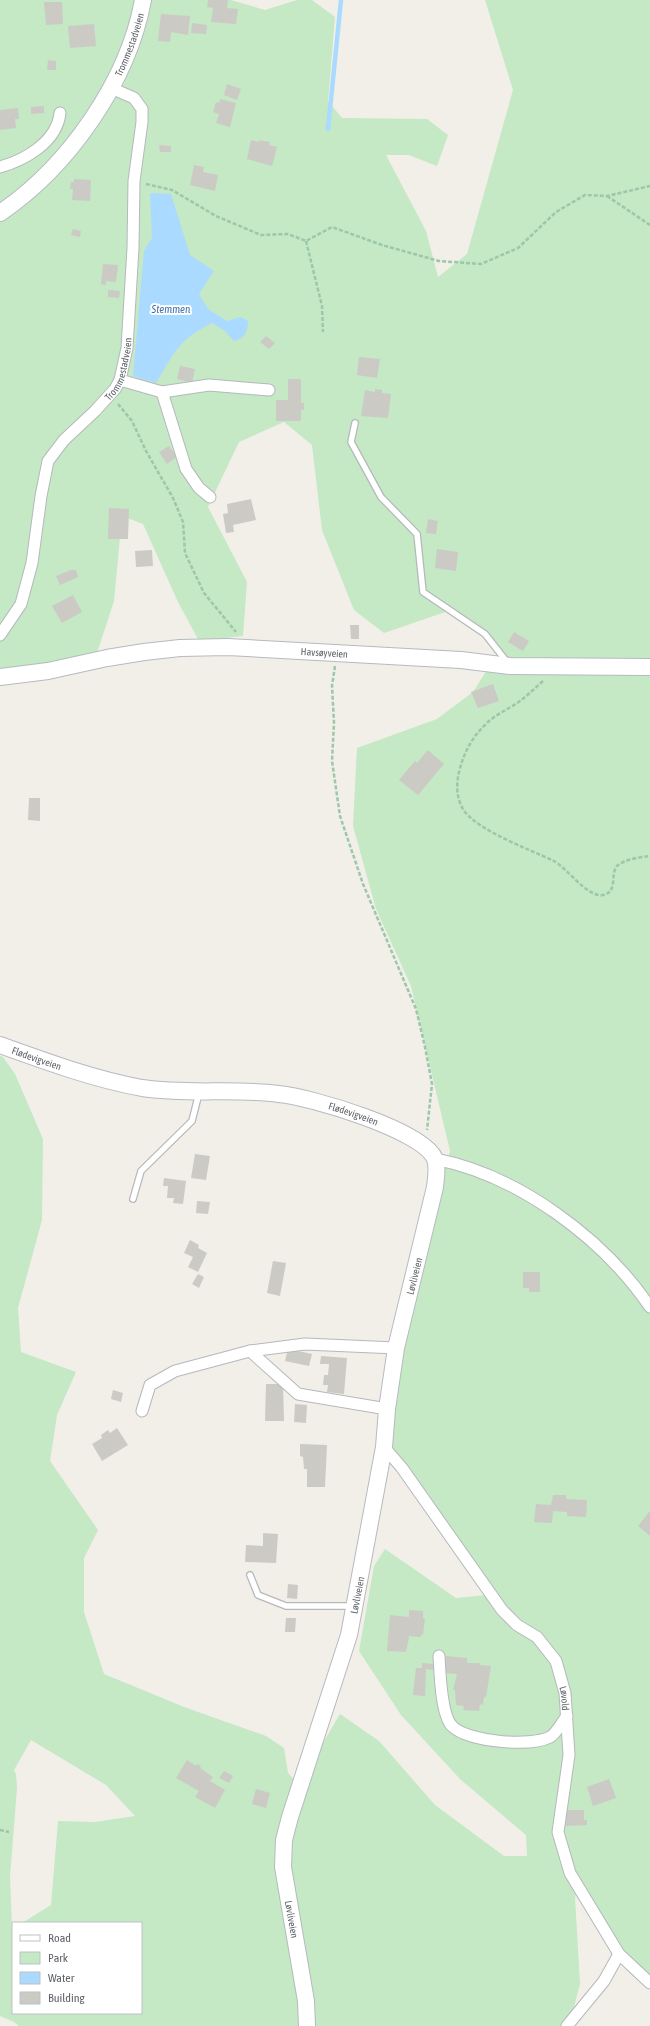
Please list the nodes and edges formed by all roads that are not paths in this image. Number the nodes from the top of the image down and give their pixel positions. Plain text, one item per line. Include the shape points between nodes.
1 (143, 0) edge
2 (111, 88) junction
3 (60, 113) dead end
4 (0, 167) edge
5 (0, 213) edge
6 (120, 380) junction
7 (270, 390) dead end
8 (162, 392) junction
9 (355, 423) dead end
10 (210, 497) dead end
11 (0, 636) edge
12 (510, 666) junction
13 (650, 667) edge
14 (0, 677) edge
15 (0, 1045) edge
16 (199, 1093) junction
17 (430, 1153) junction
18 (133, 1199) dead end
19 (650, 1307) edge
20 (396, 1348) junction
21 (250, 1351) junction
22 (387, 1409) junction
23 (142, 1411) dead end
24 (384, 1447) junction
25 (250, 1574) dead end
26 (355, 1606) junction
27 (439, 1656) dead end
28 (567, 1716) junction
29 (619, 1954) junction
30 (650, 1983) edge
31 (307, 2026) edge
32 (567, 2026) edge

1 - 2 main road, Trommestadveien via 133,34
2 - 5 main road, Trommestadveien via 80,134 42,181
2 - 6 street, Trommestadveien via 134,98 142,109 134,181 128,340
3 - 4 street via 55,130 41,145 14,163
6 - 8 street
6 - 11 street, Trommestadveien via 48,461 32,563 21,604
7 - 8 street via 209,385
8 - 10 street via 186,469
9 - 12 lane via 351,442 381,497 417,534 423,592 485,634
12 - 13 main road, Havsøyveien
12 - 14 main road, Havsøyveien via 461,660 247,648 180,648
15 - 16 main road, Flødevigveien via 112,1081 143,1088
16 - 17 main road, Flødevigveien via 253,1092 297,1096 317,1101 412,1138
16 - 18 lane via 192,1121 141,1171
17 - 19 street, Flødevigveien via 511,1186 561,1217 595,1244 634,1284
17 - 20 main road, Løvliveien via 435,1187
20 - 21 street via 305,1344
20 - 22 main road, Løvliveien
21 - 22 street via 298,1394
21 - 23 street via 174,1371 150,1384
22 - 24 main road, Løvliveien
24 - 26 main road, Løvliveien
24 - 28 street, Løvold via 402,1468 502,1610 517,1625 537,1637 556,1661 565,1693
25 - 26 lane via 258,1595 286,1606
26 - 31 main road, Løvliveien via 348,1636 284,1840 283,1866 306,2001
27 - 28 street via 444,1708 452,1727 472,1737 530,1743 551,1736
28 - 29 street, Løvold via 569,1755 558,1832 570,1874
29 - 30 street, Løvold
29 - 32 street via 604,1981

